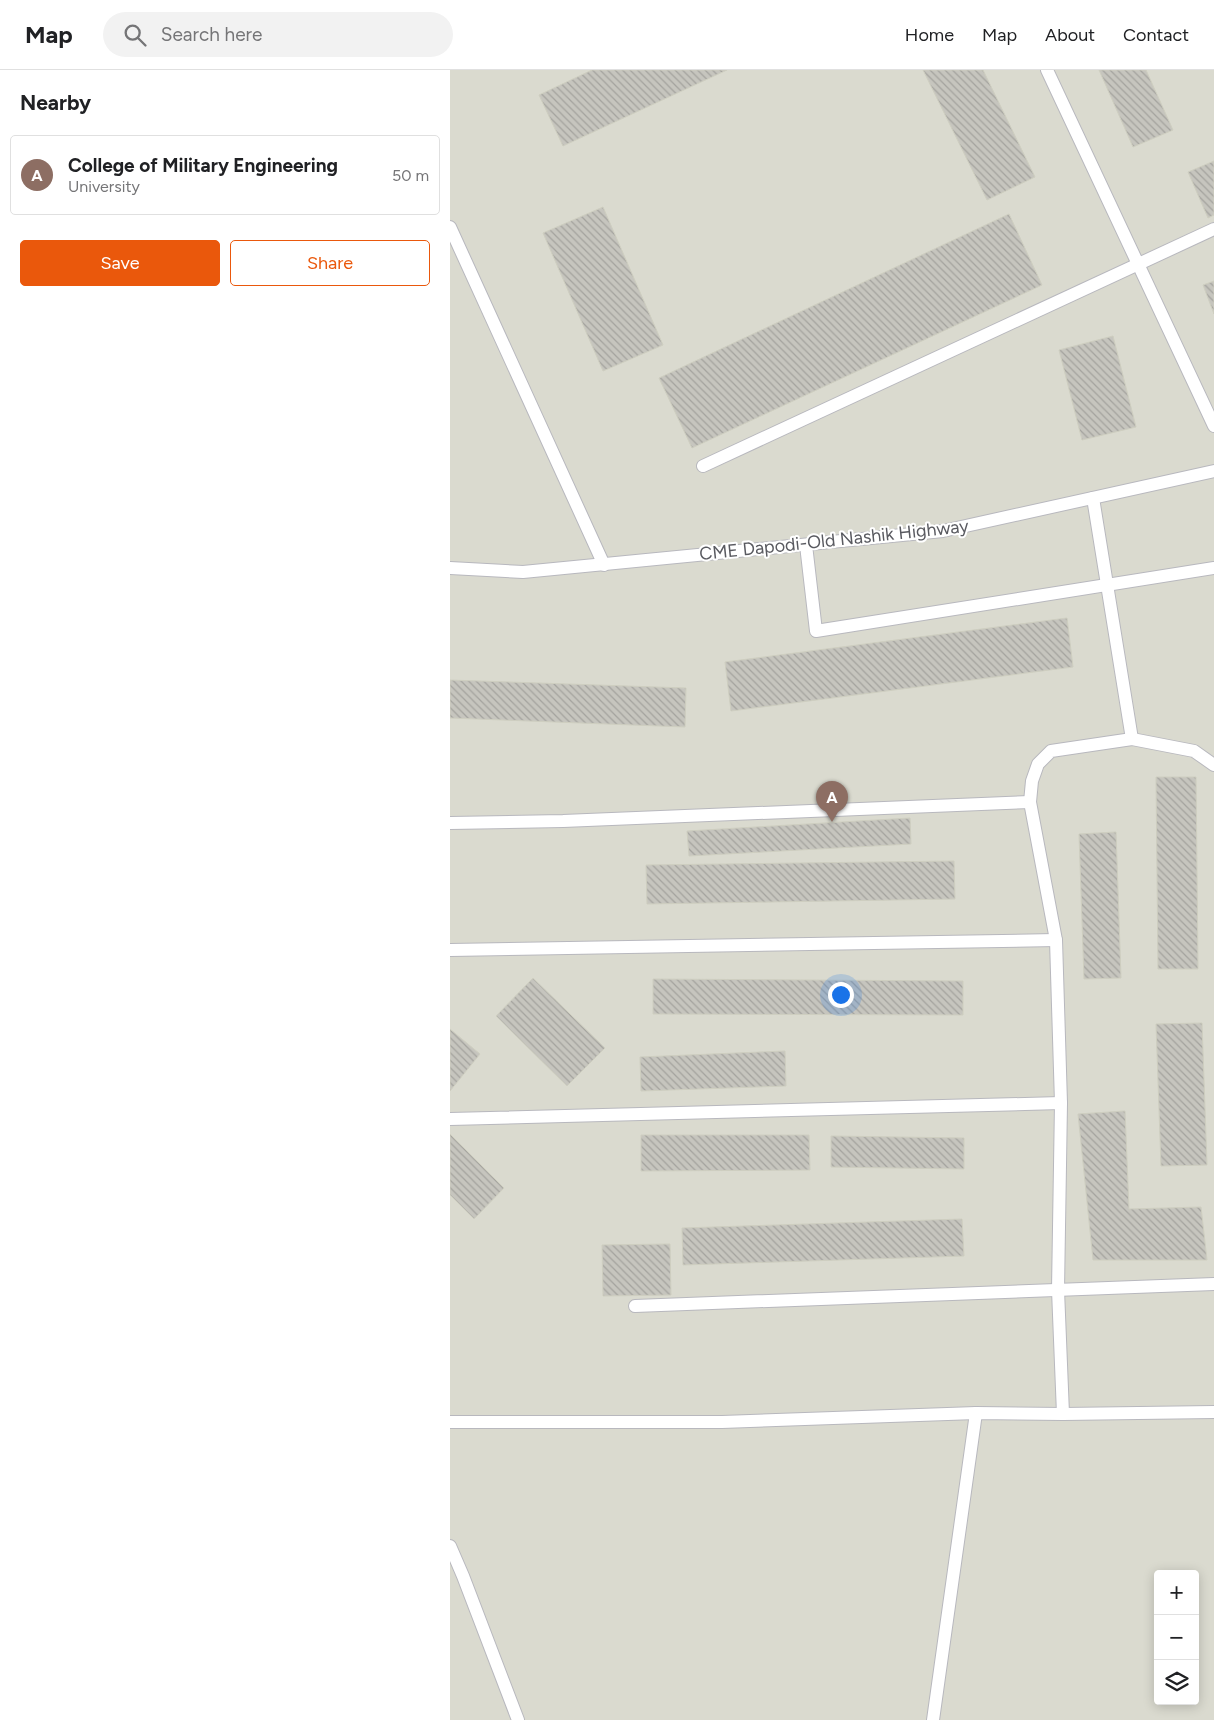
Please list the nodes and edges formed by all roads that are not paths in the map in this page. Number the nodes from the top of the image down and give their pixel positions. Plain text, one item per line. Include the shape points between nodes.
1 (1047, 70) edge
2 (450, 227) edge
3 (1214, 229) edge
4 (1139, 265) junction
5 (1214, 426) edge
6 (703, 466) dead end
7 (1214, 471) edge
8 (1093, 498) junction
9 (806, 545) junction
10 (604, 565) junction
11 (450, 568) edge
12 (1214, 568) edge
13 (1107, 585) junction
14 (1132, 739) junction
15 (1214, 765) edge
16 (1030, 802) junction
17 (450, 823) edge
18 (1056, 940) junction
19 (450, 950) edge
20 (1061, 1103) junction
21 (450, 1119) edge
22 (1214, 1284) edge
23 (1058, 1290) junction
24 (635, 1306) dead end
25 (1214, 1412) edge
26 (976, 1413) junction
27 (1063, 1414) junction
28 (450, 1422) edge
29 (450, 1546) edge
30 (518, 1720) edge
31 (933, 1720) edge

1 - 4 lane
2 - 10 lane
3 - 4 lane
4 - 5 lane
4 - 6 lane
7 - 8 lane, CME Dapodi-Old Nashik Highway
8 - 9 lane, CME Dapodi-Old Nashik Highway via 943,531
8 - 13 lane
9 - 10 lane, CME Dapodi-Old Nashik Highway
9 - 13 lane via 816,630
10 - 11 lane, CME Dapodi-Old Nashik Highway via 523,572
12 - 13 lane
13 - 14 lane
14 - 15 lane via 1194,751
14 - 16 lane via 1051,751 1038,764
16 - 17 lane
16 - 18 lane
18 - 19 lane
18 - 20 lane
20 - 21 lane
20 - 23 lane
22 - 23 lane
23 - 24 lane
23 - 27 lane
25 - 27 lane
26 - 27 lane
26 - 28 lane via 722,1422
26 - 31 lane
29 - 30 lane

